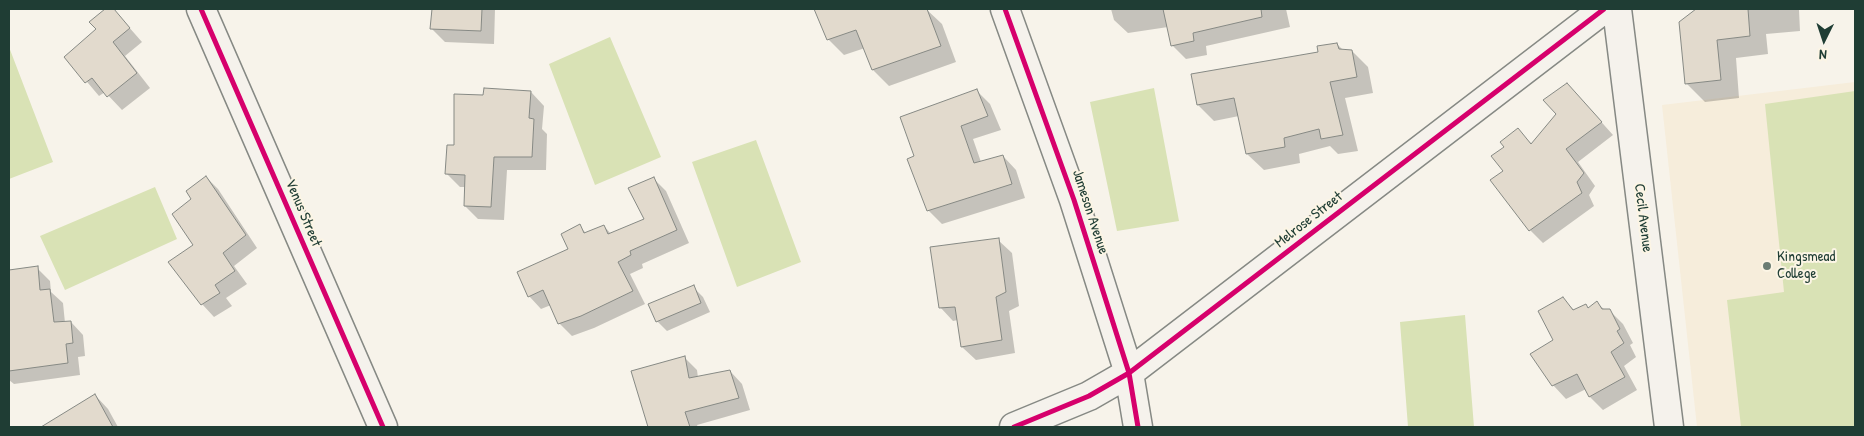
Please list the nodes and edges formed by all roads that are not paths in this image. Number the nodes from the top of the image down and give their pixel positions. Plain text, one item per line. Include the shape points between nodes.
1 (201, 9) edge
2 (1005, 9) edge
3 (1604, 9) edge
4 (1617, 9) edge
5 (1129, 373) junction
6 (382, 427) edge
7 (1014, 427) edge
8 (1138, 427) edge
9 (1669, 427) edge

1 - 6 street, Venus Street
2 - 5 street, Jameson Avenue via 1074,200
3 - 5 street, Melrose Street
4 - 9 street, Cecil Avenue
5 - 7 street, Melrose Street via 1089,396
5 - 8 street, Jameson Avenue

